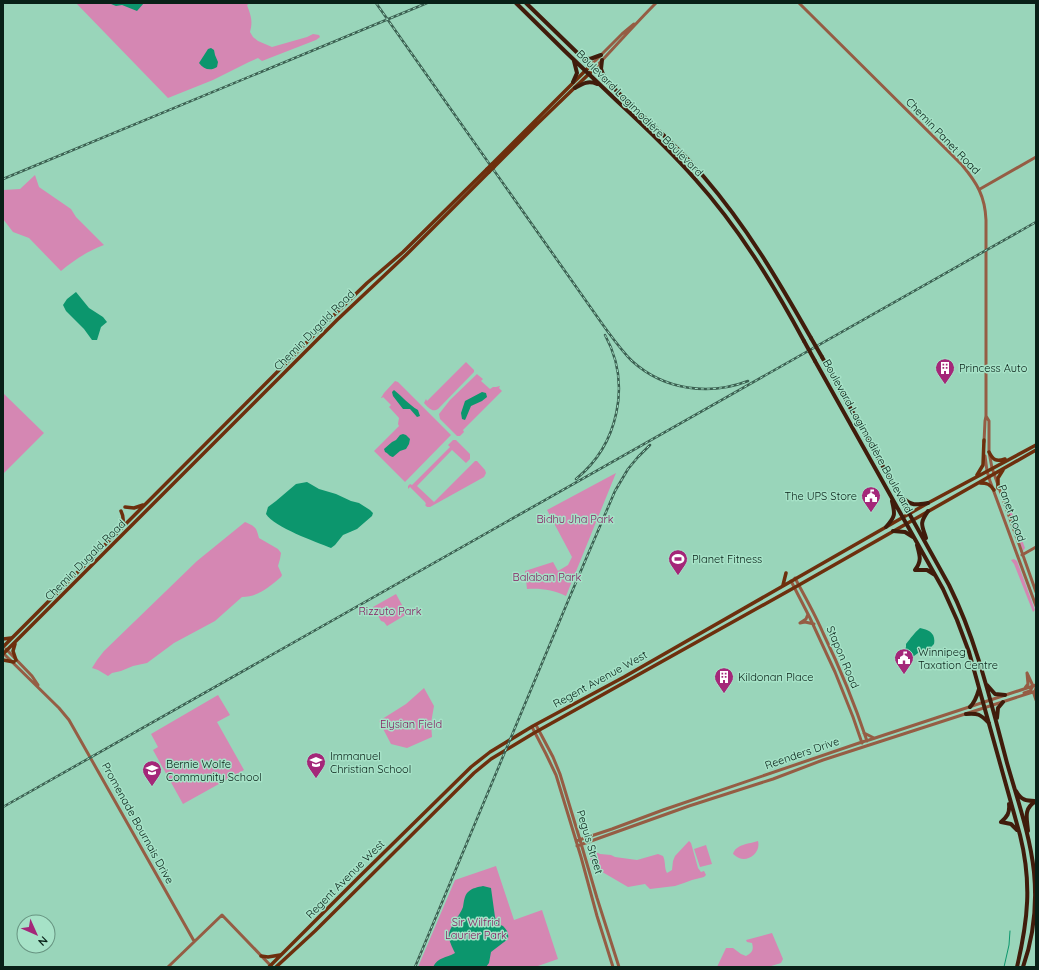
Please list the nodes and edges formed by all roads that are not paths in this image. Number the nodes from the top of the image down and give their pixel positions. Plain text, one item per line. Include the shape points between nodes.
1 (516, 3) edge
2 (526, 3) edge
3 (656, 3) edge
4 (799, 3) edge
5 (639, 20) junction
6 (601, 55) junction
7 (582, 58) junction
8 (573, 59) junction
9 (602, 60) junction
10 (592, 67) junction
11 (587, 72) junction
12 (605, 79) junction
13 (573, 82) junction
14 (602, 87) junction
15 (575, 88) junction
16 (1036, 157) edge
17 (493, 166) junction
18 (488, 171) junction
19 (980, 190) junction
20 (986, 416) junction
21 (985, 430) junction
22 (989, 430) junction
23 (984, 440) junction
24 (1036, 445) edge
25 (1036, 450) edge
26 (1025, 451) junction
27 (989, 452) junction
28 (1027, 455) junction
29 (1013, 457) junction
30 (992, 468) junction
31 (1006, 468) junction
32 (987, 471) junction
33 (994, 474) junction
34 (989, 477) junction
35 (974, 478) junction
36 (978, 483) junction
37 (998, 488) junction
38 (994, 490) junction
39 (899, 495) junction
40 (892, 496) junction
41 (147, 502) junction
42 (928, 503) junction
43 (125, 507) dead end
44 (121, 511) dead end
45 (928, 511) junction
46 (910, 514) junction
47 (903, 517) junction
48 (913, 520) junction
49 (907, 524) junction
50 (886, 527) junction
51 (122, 528) junction
52 (893, 531) junction
53 (916, 539) junction
54 (927, 545) junction
55 (1036, 547) edge
56 (1022, 554) junction
57 (1017, 555) junction
58 (834, 556) junction
59 (837, 563) junction
60 (786, 573) dead end
61 (936, 575) junction
62 (795, 578) junction
63 (791, 581) junction
64 (799, 585) junction
65 (782, 586) junction
66 (794, 588) junction
67 (1036, 592) edge
68 (1036, 606) edge
69 (808, 613) junction
70 (814, 624) junction
71 (712, 626) junction
72 (705, 630) junction
73 (824, 633) junction
74 (709, 634) junction
75 (818, 636) junction
76 (12, 638) junction
77 (3, 639) edge
78 (702, 639) junction
79 (17, 641) junction
80 (680, 645) junction
81 (3, 647) edge
82 (680, 651) junction
83 (4, 653) edge
84 (665, 653) junction
85 (674, 655) junction
86 (660, 656) junction
87 (3, 660) edge
88 (15, 661) junction
89 (663, 661) junction
90 (840, 670) junction
91 (835, 672) junction
92 (986, 684) junction
93 (1035, 688) edge
94 (979, 689) junction
95 (1023, 689) junction
96 (1005, 695) junction
97 (1010, 699) junction
98 (990, 700) junction
99 (1036, 700) edge
100 (1003, 702) junction
101 (984, 705) junction
102 (991, 705) junction
103 (970, 707) junction
104 (966, 714) junction
105 (989, 723) junction
106 (536, 725) junction
107 (997, 725) junction
108 (912, 726) junction
109 (532, 727) junction
110 (539, 730) junction
111 (914, 730) junction
112 (534, 733) junction
113 (864, 733) junction
114 (874, 738) junction
115 (867, 741) junction
116 (862, 742) junction
117 (868, 745) junction
118 (863, 746) junction
119 (1014, 786) junction
120 (450, 788) junction
121 (455, 792) junction
122 (1008, 792) junction
123 (403, 833) junction
124 (1020, 835) junction
125 (1028, 838) junction
126 (580, 840) junction
127 (576, 841) junction
128 (404, 843) junction
129 (582, 845) junction
130 (577, 846) junction
131 (194, 941) junction
132 (282, 955) junction
133 (261, 956) junction
134 (168, 967) edge
135 (271, 967) edge
136 (276, 967) edge
137 (613, 967) edge
138 (619, 967) edge
139 (1017, 967) edge
140 (1023, 967) edge

1 - 8 main road, Boulevard Lagimodière Boulevard
2 - 7 main road, Boulevard Lagimodière Boulevard
3 - 5 street, Chemin Dugald Road
4 - 19 street, Chemin Panet Road via 962,165
5 - 6 street, Chemin Dugald Road
5 - 9 street, Chemin Dugald Road
6 - 7 main road via 590,59
6 - 10 street, Chemin Dugald Road
7 - 10 main road, Boulevard Lagimodière Boulevard
8 - 11 main road, Boulevard Lagimodière Boulevard
8 - 13 main road via 577,73
9 - 10 street, Chemin Dugald Road
9 - 12 main road via 600,69
10 - 11 main road, Chemin Dugald Road
10 - 12 main road, Boulevard Lagimodière Boulevard
11 - 13 main road, Chemin Dugald Road
11 - 14 main road, Boulevard Lagimodière Boulevard
11 - 15 main road, Chemin Dugald Road
12 - 39 main road, Boulevard Lagimodière Boulevard, bridge via 687,159 734,214 811,338
13 - 17 main road, Chemin Dugald Road
14 - 15 main road via 590,81
14 - 40 main road, Boulevard Lagimodière Boulevard, bridge via 670,152 723,211 757,260
15 - 17 main road, Chemin Dugald Road
16 - 19 street
17 - 18 main road, Chemin Dugald Road, bridge
18 - 41 main road, Chemin Dugald Road via 333,316
18 - 79 main road, Chemin Dugald Road
19 - 20 street, Chemin Panet Road via 986,213
20 - 21 street, Chemin Panet Road
20 - 22 street, Chemin Panet Road
21 - 22 street
21 - 23 street, Chemin Panet Road
22 - 27 street, Chemin Panet Road
23 - 32 street, Chemin Panet Road
23 - 35 main road via 983,465
24 - 26 main road, Regent Avenue West
25 - 28 main road, Regent Avenue West
26 - 28 main road
26 - 29 main road, Regent Avenue West
27 - 29 main road via 999,461
27 - 30 street, Chemin Panet Road
28 - 31 main road, Regent Avenue West
29 - 30 main road, Regent Avenue West
30 - 32 main road, Regent Avenue West
30 - 33 street, Panet Road
31 - 33 main road, Regent Avenue West
31 - 37 main road via 998,478
32 - 34 street, Panet Road
32 - 35 main road, Regent Avenue West
33 - 34 main road, Regent Avenue West
33 - 37 street, Panet Road
34 - 36 main road, Regent Avenue West
34 - 38 street, Panet Road
35 - 42 main road, Regent Avenue West
36 - 38 main road via 986,483
36 - 45 main road, Regent Avenue West
37 - 56 street, Panet Road
38 - 57 street, Panet Road
39 - 42 main road via 909,504
39 - 46 main road, Boulevard Lagimodière Boulevard
40 - 47 main road, Boulevard Lagimodière Boulevard
40 - 50 main road via 894,515
41 - 43 main road via 134,508
41 - 51 main road, Chemin Dugald Road
42 - 46 main road, Regent Avenue West
44 - 51 main road via 124,520
45 - 48 main road, Regent Avenue West
45 - 54 main road via 922,524
46 - 47 main road, Regent Avenue West
46 - 48 main road, Boulevard Lagimodière Boulevard
47 - 49 main road, Boulevard Lagimodière Boulevard
47 - 50 main road, Regent Avenue West
48 - 49 main road, Regent Avenue West
48 - 54 main road, Boulevard Lagimodière Boulevard
49 - 52 main road, Regent Avenue West
49 - 53 main road, Boulevard Lagimodière Boulevard
50 - 58 main road, Regent Avenue West
51 - 76 main road, Chemin Dugald Road
52 - 53 main road via 905,532
52 - 59 main road, Regent Avenue West
53 - 61 main road, Boulevard Lagimodière Boulevard
53 - 61 main road via 920,560 915,570 927,570
54 - 92 main road, Boulevard Lagimodière Boulevard via 960,607
55 - 56 street
56 - 57 street
56 - 67 street, Panet Road
57 - 68 street, Panet Road
58 - 59 main road
58 - 62 main road, Regent Avenue West
59 - 64 main road, Regent Avenue West
60 - 65 main road
61 - 94 main road, Boulevard Lagimodière Boulevard via 960,626
62 - 63 main road, Regent Avenue West
62 - 64 street, Stapon Road
63 - 65 main road, Regent Avenue West
63 - 66 street, Stapon Road
64 - 66 main road, Regent Avenue West
64 - 73 street, Stapon Road
65 - 71 main road, Regent Avenue West
66 - 69 street, Stapon Road
66 - 74 main road, Regent Avenue West
69 - 70 street, Stapon Road
69 - 70 street via 806,619 800,623
70 - 75 street, Stapon Road
71 - 72 main road, Regent Avenue West
71 - 74 main road
72 - 78 main road
72 - 80 main road, Regent Avenue West
73 - 75 street
73 - 90 street, Stapon Road
74 - 78 main road, Regent Avenue West
75 - 91 street, Stapon Road
76 - 77 main road
76 - 81 main road, Chemin Dugald Road
78 - 82 main road, Regent Avenue West
79 - 83 main road, Chemin Dugald Road
79 - 88 main road via 13,651
80 - 82 main road
80 - 84 main road, Regent Avenue West
81 - 83 street
82 - 85 main road, Regent Avenue West
83 - 88 street
84 - 85 main road
84 - 86 main road, Regent Avenue West
85 - 89 main road, Regent Avenue West
86 - 89 main road
86 - 106 main road, Regent Avenue West
87 - 88 main road
88 - 131 street, Promenade Bournais Drive via 65,715 76,731
89 - 110 main road, Regent Avenue West
90 - 91 street
90 - 113 street, Stapon Road
91 - 116 street, Stapon Road
92 - 96 main road via 995,694
92 - 98 main road, Boulevard Lagimodière Boulevard
93 - 95 street, Reenders Drive
93 - 95 street via 1027,673 1028,684
93 - 97 street, Reenders Drive
93 - 97 street
93 - 99 street
94 - 101 main road, Boulevard Lagimodière Boulevard
94 - 103 main road via 974,704
95 - 96 street, Reenders Drive
96 - 98 street, Reenders Drive
97 - 100 street, Reenders Drive
98 - 101 street, Reenders Drive
98 - 102 main road, Boulevard Lagimodière Boulevard
100 - 102 street, Reenders Drive
100 - 107 main road via 998,708
101 - 102 street, Reenders Drive
101 - 103 street, Reenders Drive
101 - 104 street, Reenders Drive
101 - 105 main road, Boulevard Lagimodière Boulevard
102 - 107 main road, Boulevard Lagimodière Boulevard
103 - 108 street, Reenders Drive
104 - 105 main road via 979,714
104 - 111 street, Reenders Drive
105 - 122 main road, Boulevard Lagimodière Boulevard
106 - 109 main road, Regent Avenue West
106 - 110 street, Peguis Street
107 - 119 main road, Boulevard Lagimodière Boulevard
108 - 111 street
108 - 114 street, Reenders Drive
109 - 112 street, Peguis Street
109 - 120 main road, Regent Avenue West via 490,752
110 - 112 main road, Regent Avenue West
110 - 126 street, Peguis Street via 557,765
111 - 117 street, Reenders Drive
112 - 121 main road, Regent Avenue West via 474,772
112 - 127 street, Peguis Street via 556,775
113 - 114 street
113 - 115 street, Stapon Road
114 - 115 street, Reenders Drive
115 - 116 street, Reenders Drive
115 - 117 street, Stapon Road
116 - 118 street, Stapon Road
116 - 126 street, Reenders Drive
117 - 118 street, Reenders Drive
118 - 129 street, Reenders Drive
119 - 125 main road, Boulevard Lagimodière Boulevard
119 - 125 main road via 1022,799 1036,801 1026,814
120 - 121 main road
120 - 123 main road, Regent Avenue West
121 - 128 main road, Regent Avenue West
122 - 124 main road, Boulevard Lagimodière Boulevard
122 - 124 main road via 1009,812 1001,822 1013,825
123 - 128 main road
123 - 132 main road, Regent Avenue West
124 - 139 main road, Boulevard Lagimodière Boulevard via 1028,892 1025,932
125 - 140 main road, Boulevard Lagimodière Boulevard via 1034,871 1035,906 1029,950
126 - 127 street, Reenders Drive
126 - 129 street, Peguis Street
127 - 130 street, Peguis Street
128 - 136 main road, Regent Avenue West
129 - 130 street, Reenders Drive
129 - 138 street, Peguis Street
130 - 137 street, Peguis Street
131 - 133 street via 222,915
131 - 134 street
132 - 133 main road
132 - 135 main road, Regent Avenue West
133 - 135 street

